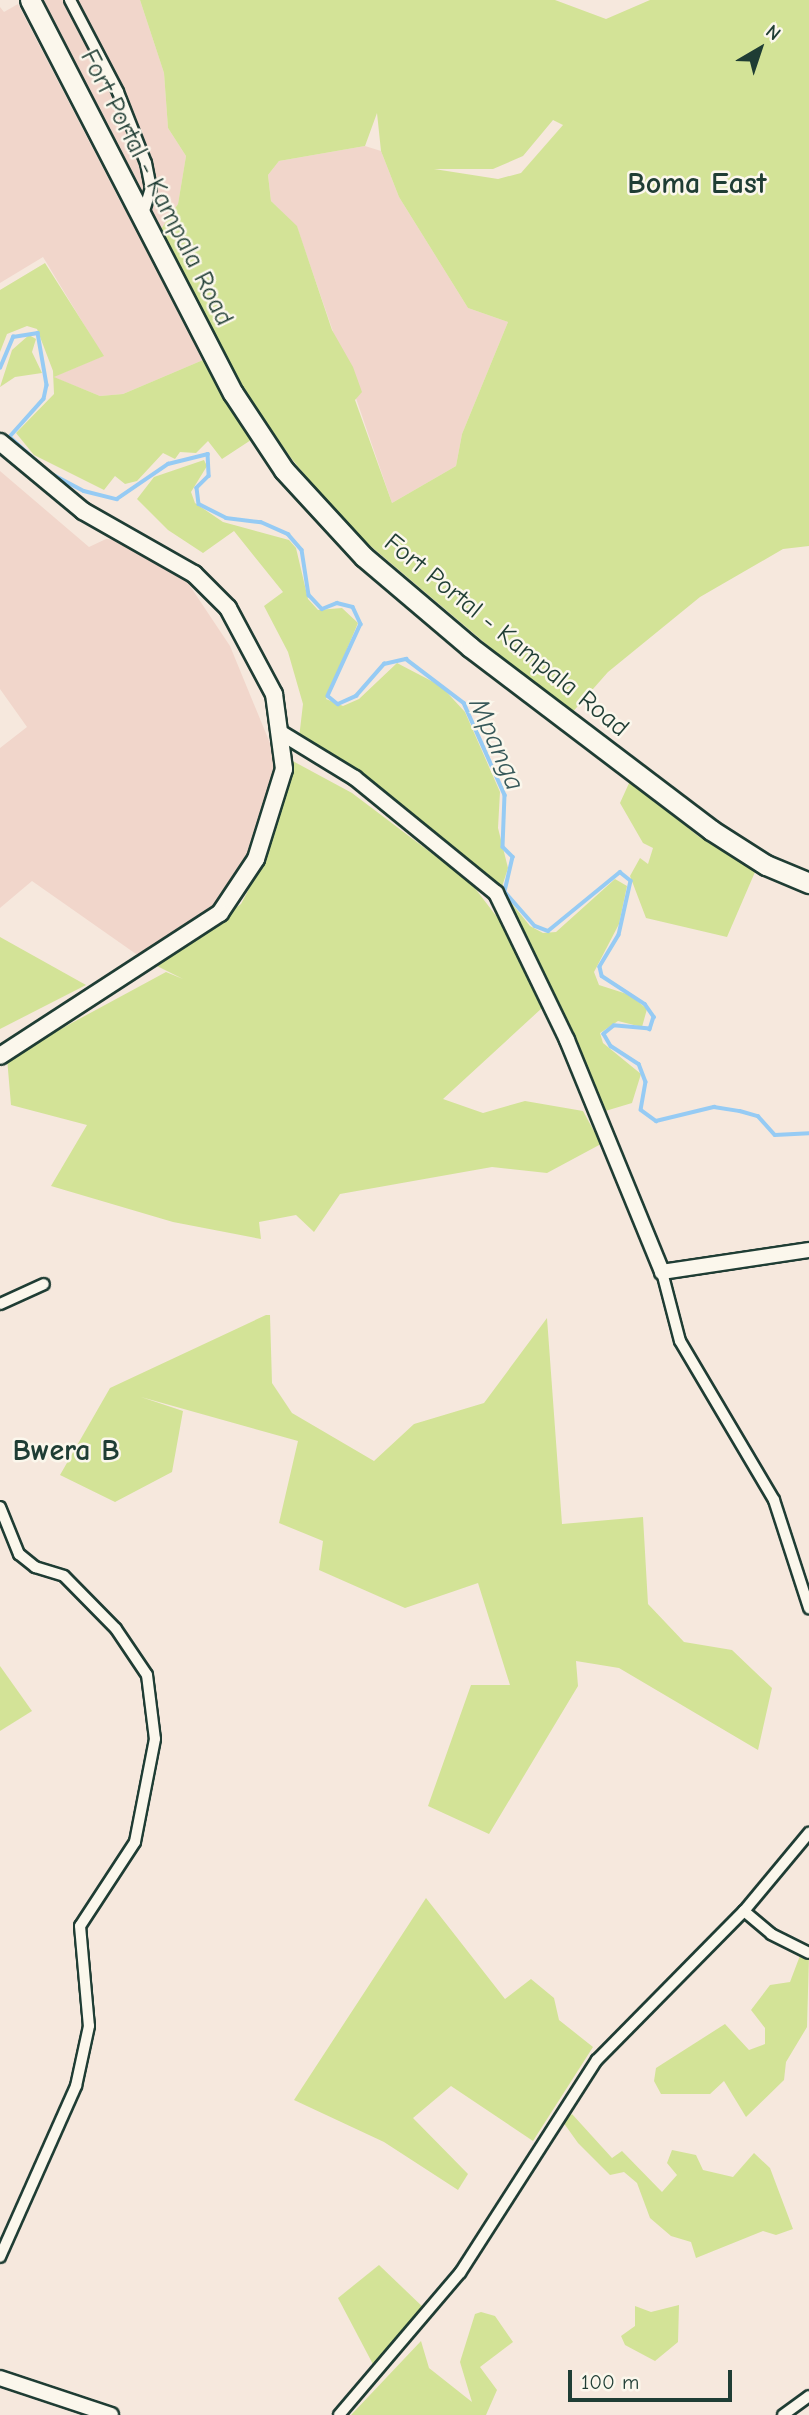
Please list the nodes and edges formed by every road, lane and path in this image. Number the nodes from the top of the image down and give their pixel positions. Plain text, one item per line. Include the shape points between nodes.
1 (30, 0) edge
2 (70, 0) edge
3 (142, 218) junction
4 (0, 442) edge
5 (283, 734) junction
6 (809, 883) edge
7 (0, 1056) edge
8 (809, 1250) edge
9 (662, 1272) junction
10 (44, 1284) dead end
11 (0, 1304) edge
12 (0, 1507) edge
13 (809, 1608) edge
14 (809, 1833) edge
15 (744, 1911) junction
16 (809, 1953) edge
17 (0, 2257) edge
18 (0, 2378) edge
19 (809, 2396) edge
20 (111, 2415) edge
21 (340, 2415) edge
22 (783, 2415) edge

1 - 3 highway, Fort Portal - Kampala Road
2 - 3 street via 146,163 151,188
3 - 6 highway, Fort Portal - Kampala Road via 233,393 284,470 364,557 470,647 700,822 766,865
4 - 5 main road via 83,512 161,551 211,590 243,631 274,694
5 - 7 main road via 284,769 275,806 256,859 220,913
5 - 9 street via 355,778 496,893 567,1040
8 - 9 street
9 - 13 street via 680,1341 774,1500
10 - 11 street
12 - 17 street via 19,1554 35,1567 64,1576 116,1629 148,1675 155,1739 135,1842 80,1926 89,2001 76,2086
14 - 15 street
15 - 16 street via 771,1934
15 - 21 street via 597,2060 460,2273
18 - 20 street
19 - 22 street

